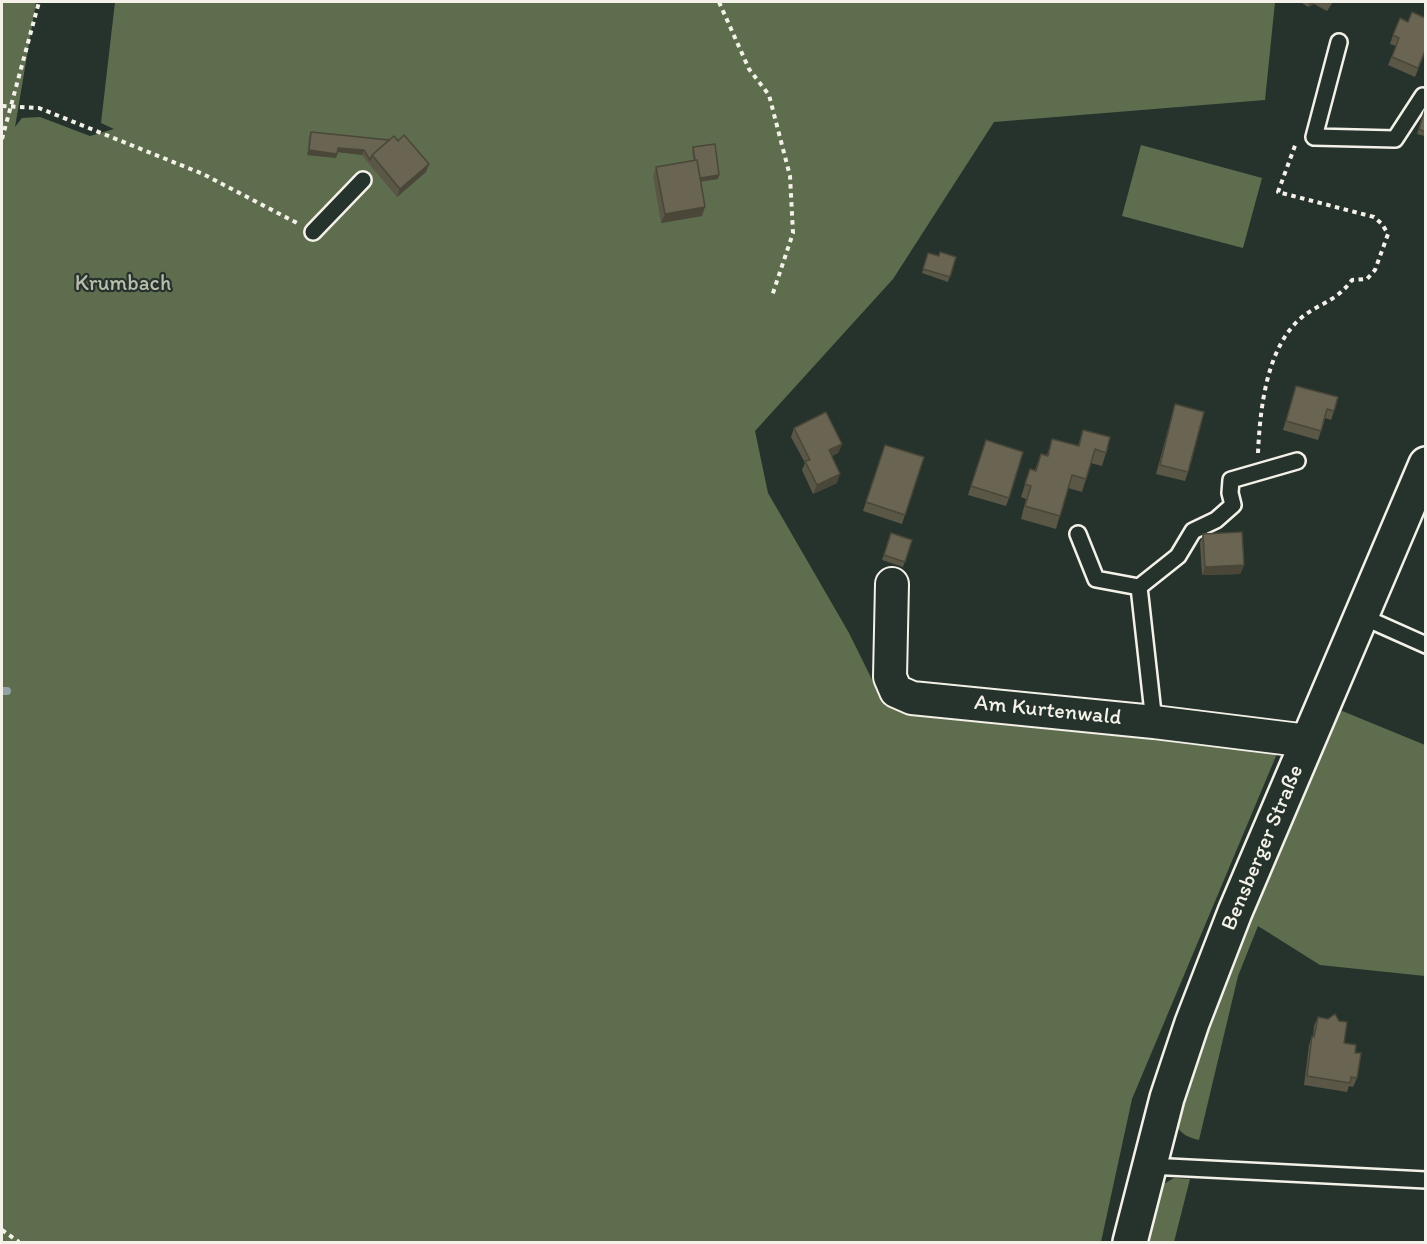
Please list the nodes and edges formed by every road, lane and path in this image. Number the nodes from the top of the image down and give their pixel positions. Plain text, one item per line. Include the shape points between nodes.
1 (39, 2) edge
2 (719, 2) edge
3 (1339, 42) dead end
4 (1425, 97) edge
5 (2, 106) edge
6 (12, 106) junction
7 (1314, 137) junction
8 (2, 139) edge
9 (363, 180) dead end
10 (276, 211) dead end
11 (313, 232) dead end
12 (772, 296) dead end
13 (1297, 461) dead end
14 (1425, 464) edge
15 (1257, 472) junction
16 (1078, 534) dead end
17 (892, 584) dead end
18 (1139, 587) junction
19 (1361, 616) junction
20 (1425, 645) edge
21 (1154, 722) junction
22 (1308, 741) junction
23 (1149, 1166) junction
24 (1425, 1180) edge
25 (2, 1230) edge
26 (19, 1242) edge
27 (1130, 1242) edge

1 - 6 path
2 - 12 path via 749,69 769,95 790,176 793,233
3 - 7 lane
4 - 7 lane via 1395,139
5 - 6 path
6 - 8 path
6 - 10 path via 39,108 203,174
7 - 15 path via 1298,137 1278,192 1374,217 1388,234 1375,270 1366,279 1352,280 1343,292 1290,327 1267,382
9 - 11 lane
13 - 15 lane
14 - 19 main road, Bensberger Straße
15 - 18 lane via 1231,480 1233,505 1193,531 1179,556
16 - 18 lane via 1096,579
17 - 21 street, Am Kurtenwald via 890,677 896,691 912,698
18 - 21 lane
19 - 20 lane
19 - 22 main road, Bensberger Straße
21 - 22 street, Am Kurtenwald
22 - 23 main road, Bensberger Straße via 1192,1023
23 - 24 lane
23 - 27 main road, Bensberger Straße
25 - 26 path

